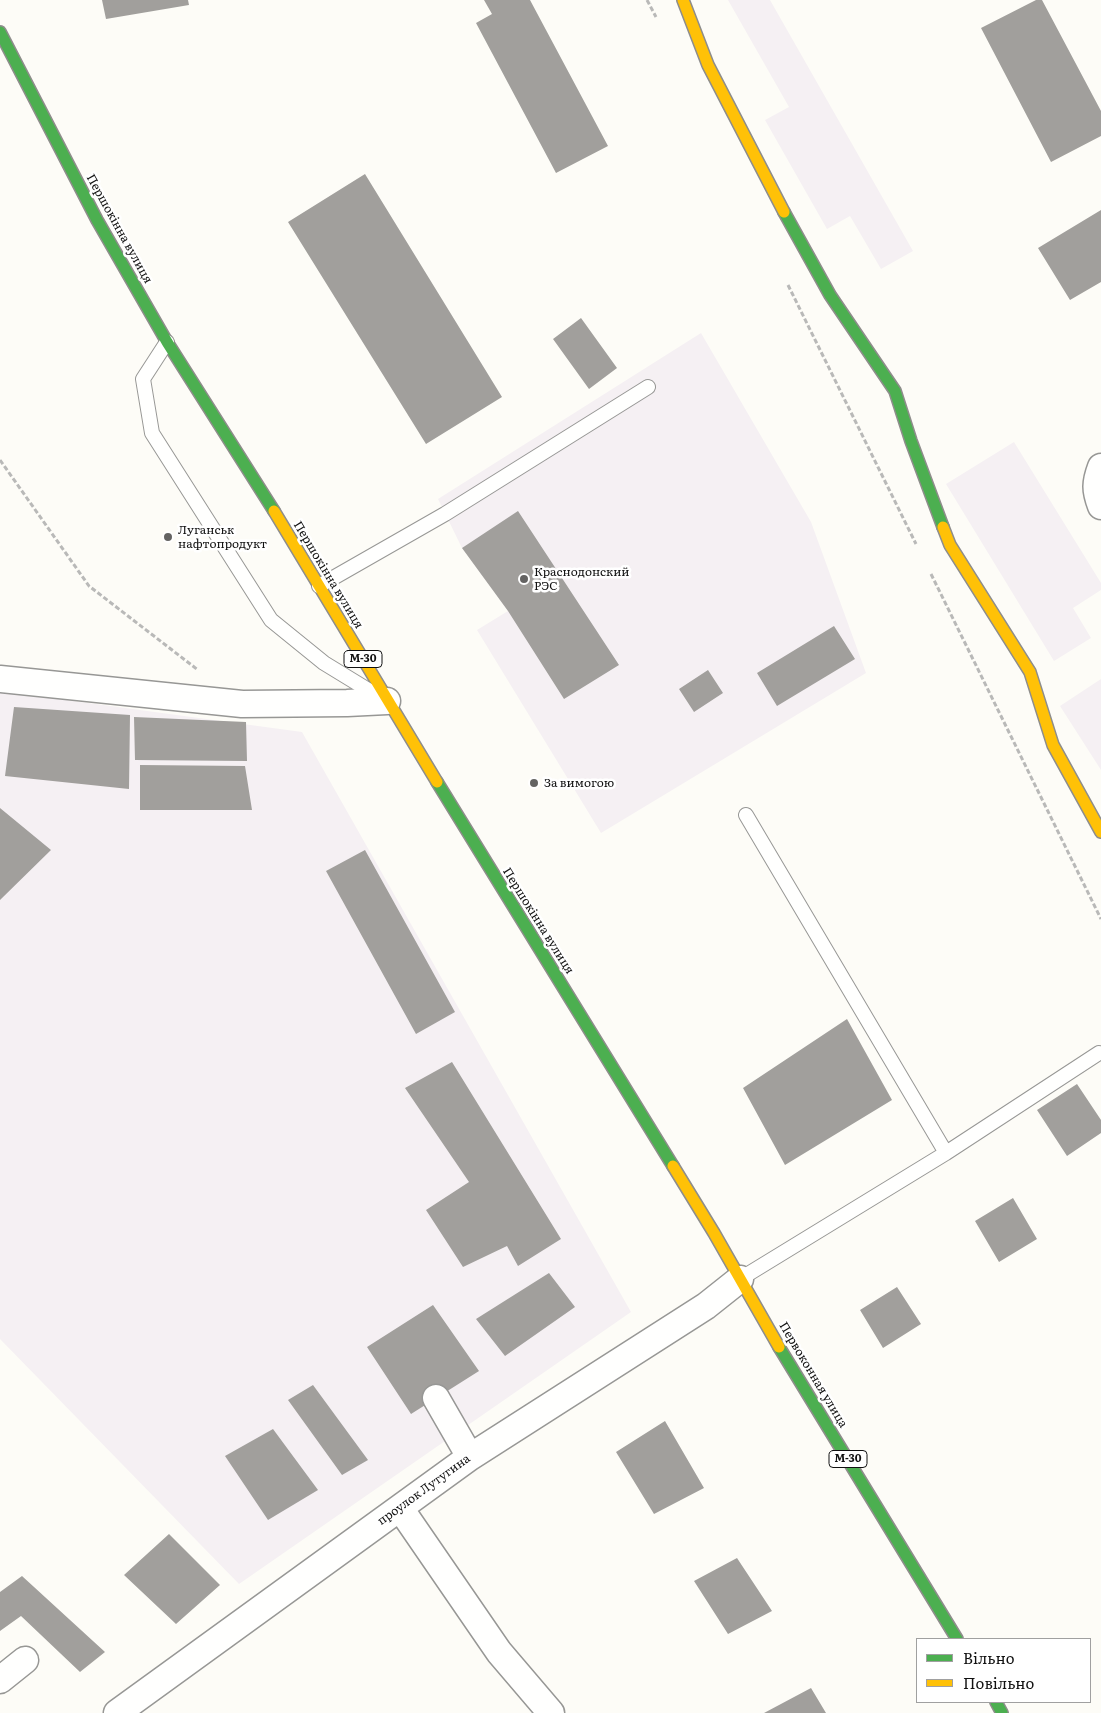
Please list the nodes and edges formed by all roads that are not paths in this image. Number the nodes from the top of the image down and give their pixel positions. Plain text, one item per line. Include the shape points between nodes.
1 (683, 0) edge
2 (0, 32) edge
3 (168, 342) junction
4 (648, 387) dead end
5 (1101, 467) edge
6 (1101, 506) edge
7 (320, 586) junction
8 (0, 679) edge
9 (387, 701) junction
10 (746, 815) dead end
11 (1101, 832) edge
12 (1098, 1053) dead end
13 (946, 1153) junction
14 (740, 1279) junction
15 (436, 1398) dead end
16 (470, 1457) junction
17 (400, 1508) junction
18 (957, 1638) edge
19 (25, 1660) dead end
20 (0, 1680) edge
21 (143, 1705) edge
22 (117, 1713) edge
23 (551, 1713) edge

1 - 11 main road via 708,66 766,180 830,295 895,391 910,441 950,544 1030,672 1054,745
2 - 3 main road, Першокінна вулиця / М-30 via 98,220
3 - 7 main road, Першокінна вулиця / М-30
3 - 9 lane via 142,379 152,433 271,620 324,663
4 - 7 lane via 445,514
5 - 6 street via 1096,480
7 - 9 main road, Першокінна вулиця / М-30
8 - 9 street via 242,704
9 - 14 main road, Першокінна вулиця / М-30
10 - 13 lane
12 - 13 lane
13 - 14 lane
14 - 16 street, проулок Лутугина via 706,1306
14 - 18 main road, Первоконная улица / М-30
15 - 16 street
16 - 17 street, проулок Лутугина
17 - 21 street, проулок Лутугина
17 - 23 street via 499,1652
19 - 20 street
21 - 22 street, проулок Лутугина

